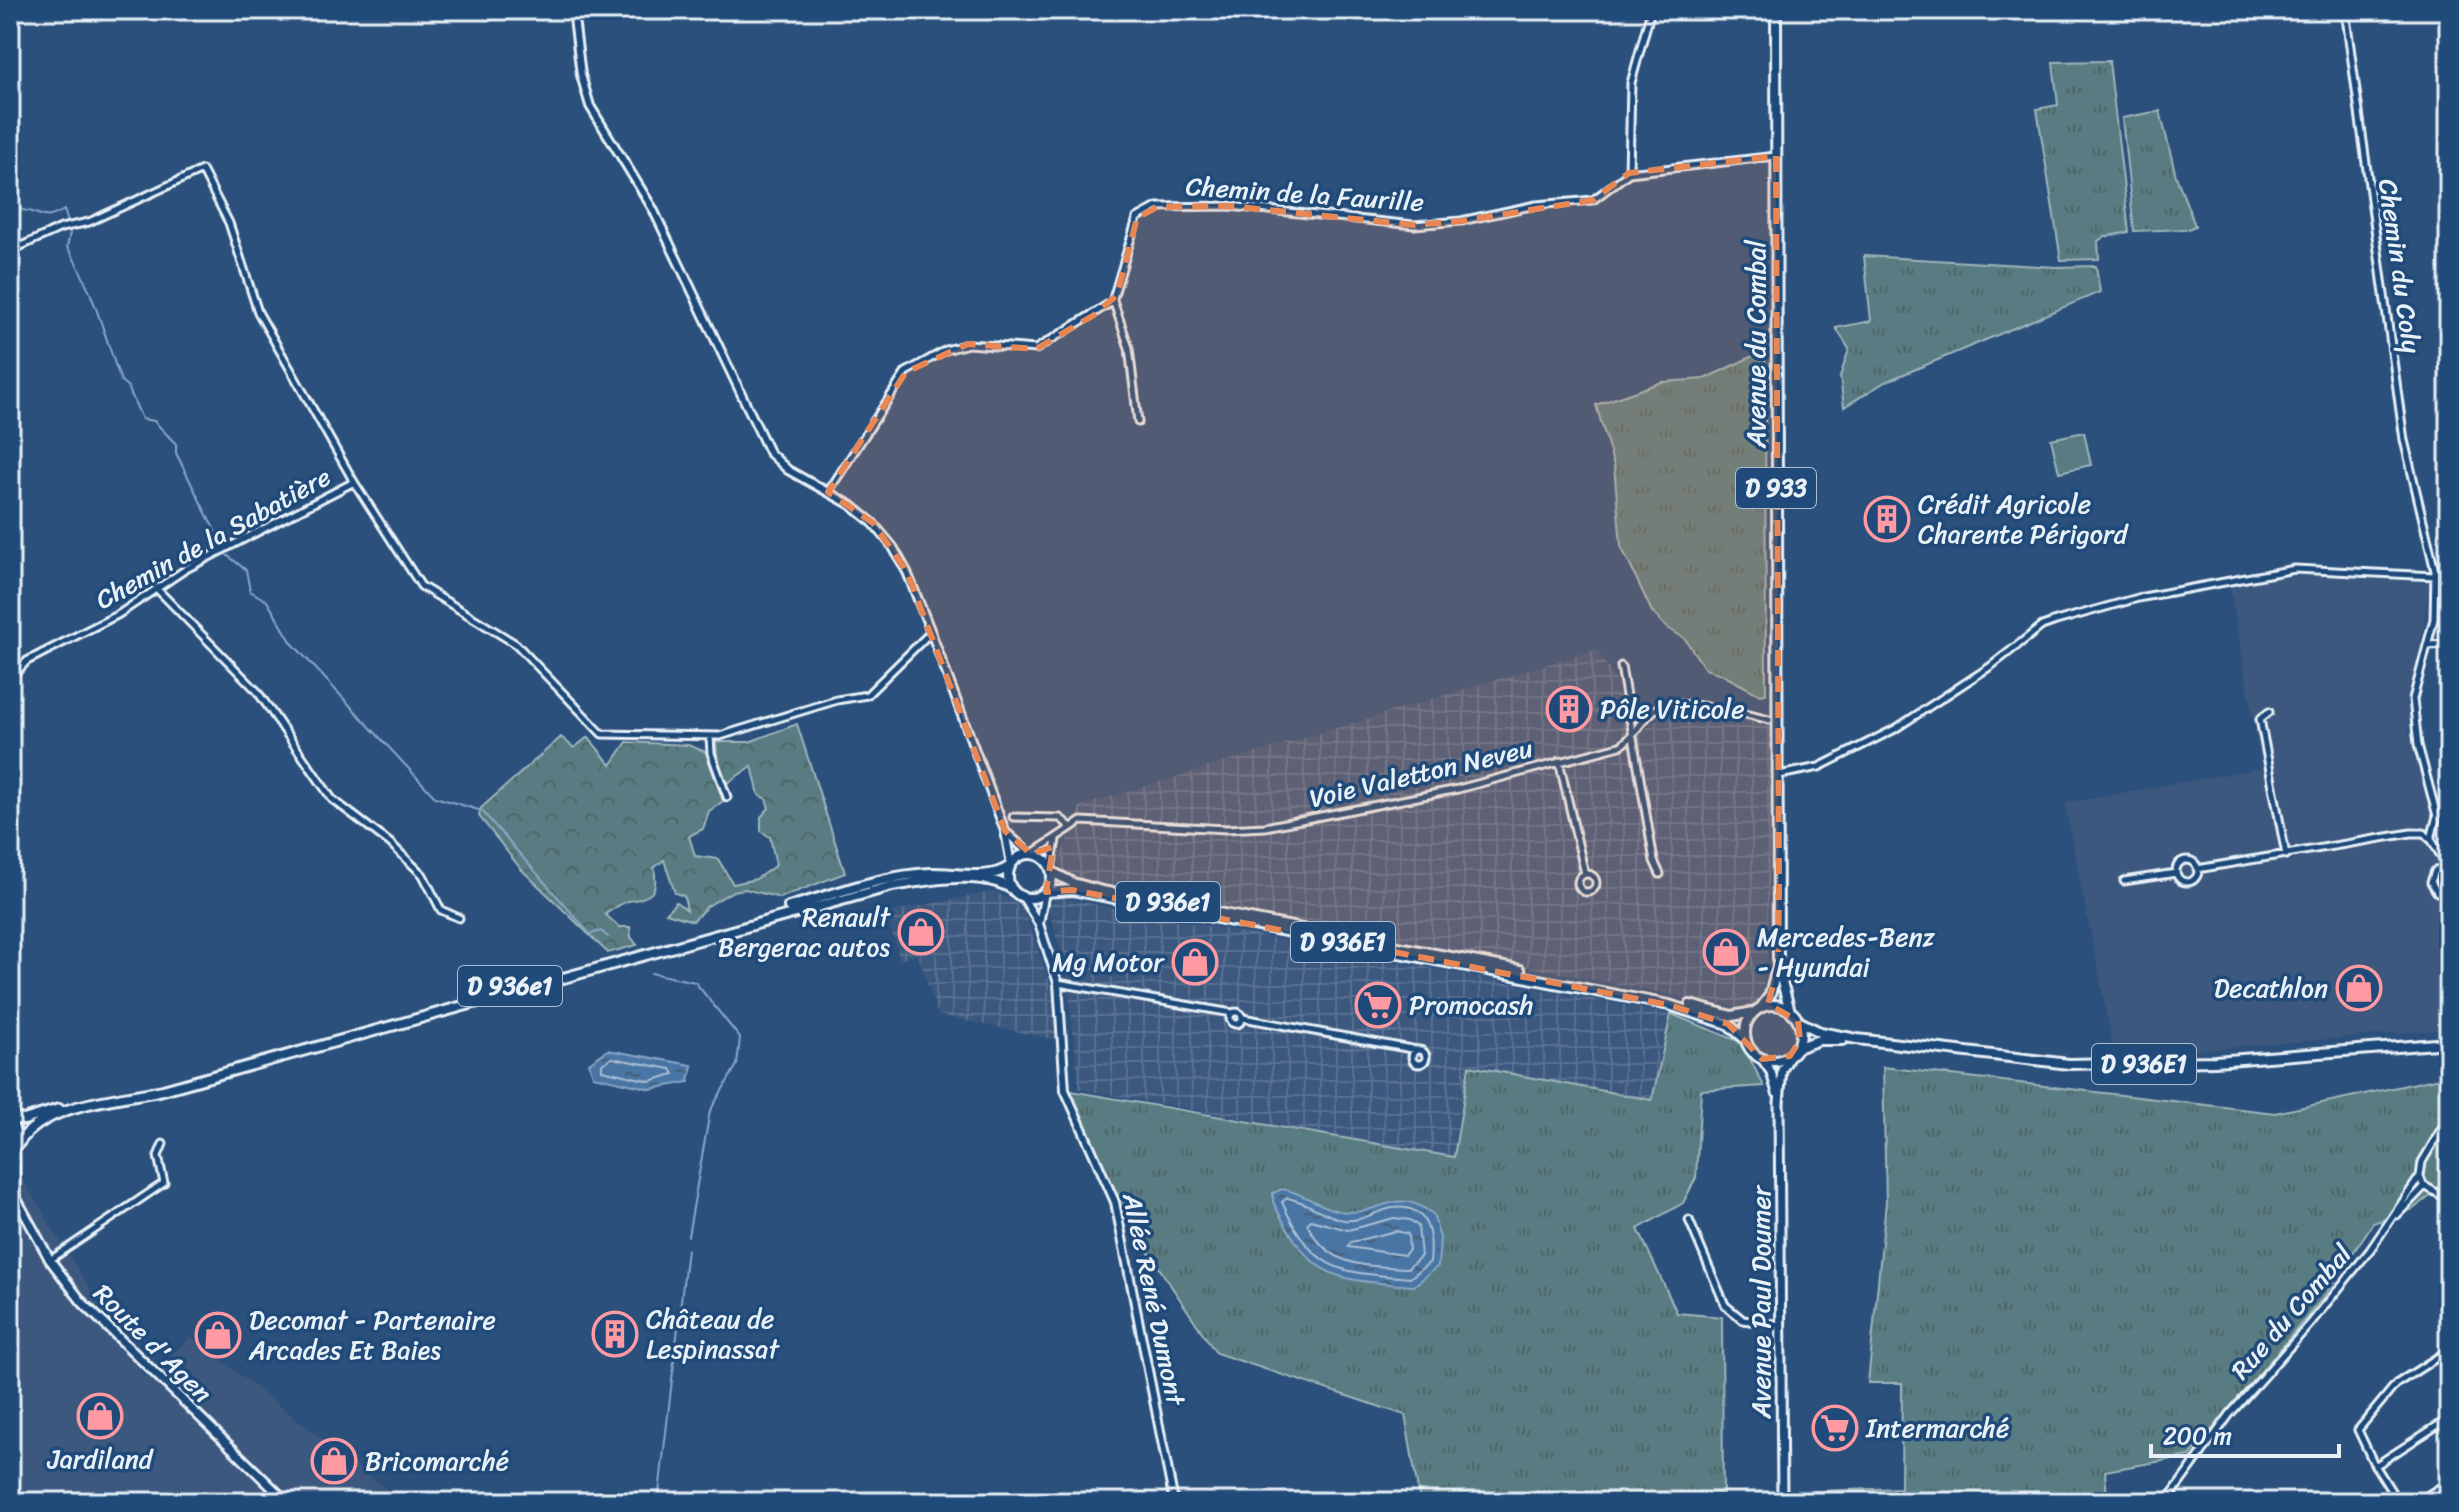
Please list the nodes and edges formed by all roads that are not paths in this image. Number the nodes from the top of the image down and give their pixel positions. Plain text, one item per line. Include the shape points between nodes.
1 (573, 10) edge
2 (1651, 10) edge
3 (1776, 10) edge
4 (2345, 10) edge
5 (1776, 156) junction
6 (1629, 173) junction
7 (10, 251) edge
8 (1113, 300) junction
9 (1138, 422) dead end
10 (354, 482) junction
11 (828, 492) junction
12 (2435, 576) junction
13 (156, 588) junction
14 (931, 632) junction
15 (2449, 644) edge
16 (2427, 646) junction
17 (1621, 666) dead end
18 (10, 679) edge
19 (2269, 712) dead end
20 (1766, 719) dead end
21 (710, 736) junction
22 (1634, 737) junction
23 (1559, 761) junction
24 (1779, 775) junction
25 (727, 797) dead end
26 (1013, 817) dead end
27 (1070, 826) junction
28 (1005, 831) junction
29 (2431, 839) junction
30 (1056, 840) junction
31 (2437, 852) junction
32 (1031, 854) junction
33 (2286, 855) junction
34 (1010, 865) junction
35 (2448, 868) edge
36 (2197, 869) junction
37 (1051, 870) junction
38 (2435, 871) junction
39 (2176, 873) junction
40 (1585, 874) dead end
41 (1660, 874) dead end
42 (2124, 881) dead end
43 (1012, 889) junction
44 (1045, 892) junction
45 (2449, 895) edge
46 (1022, 896) junction
47 (459, 918) dead end
48 (1039, 924) junction
49 (1286, 925) joint
50 (1778, 967) junction
51 (1058, 983) junction
52 (1757, 1010) junction
53 (1790, 1011) junction
54 (1798, 1021) junction
55 (1745, 1039) junction
56 (1857, 1039) junction
57 (2449, 1046) edge
58 (1417, 1050) dead end
59 (1793, 1052) junction
60 (1762, 1059) junction
61 (1779, 1103) junction
62 (2449, 1116) edge
63 (10, 1120) edge
64 (18, 1144) junction
65 (163, 1144) dead end
66 (12, 1157) edge
67 (2420, 1176) junction
68 (2424, 1187) junction
69 (13, 1190) edge
70 (2449, 1200) edge
71 (1689, 1220) dead end
72 (2388, 1225) junction
73 (50, 1260) junction
74 (1781, 1325) junction
75 (2449, 1350) edge
76 (2449, 1418) edge
77 (2375, 1466) junction
78 (2449, 1482) edge
79 (274, 1489) junction
80 (265, 1502) edge
81 (287, 1502) edge
82 (1174, 1502) edge
83 (1782, 1502) edge
84 (2166, 1502) edge
85 (2398, 1502) edge
86 (2417, 1502) edge

1 - 11 street via 590,106 653,209 769,452 788,470
2 - 6 street via 1631,83
3 - 5 main road, Avenue du Combal / D 933
4 - 12 street, Chemin du Coly via 2404,440
5 - 6 street
5 - 24 main road, Avenue du Combal / D 933
6 - 8 street, Chemin de la Faurille via 1593,200 1414,225 1229,206 1157,207 1137,218
7 - 10 street via 202,170 229,223 258,312
8 - 9 street via 1129,348
8 - 11 street via 1036,349 968,344 906,372
10 - 13 street, Chemin de la Sabatière
10 - 21 street, Chemin de la Sabatière via 421,586 516,644 602,734
11 - 14 street via 873,523 893,547
12 - 16 street, Chemin du Coly via 2436,606
12 - 24 street via 2295,569 2138,598 2056,621 1895,729 1819,767
13 - 18 street, Chemin de la Sabatière via 119,614 27,661
13 - 47 street via 257,691 332,799 390,843 423,875 441,910
14 - 21 street, Chemin de la Sabatière via 867,695
14 - 28 street
15 - 16 street
16 - 29 street, Chemin du Coly via 2413,699 2418,745 2437,816
17 - 22 street
19 - 33 street via 2260,719
20 - 22 street, Voie Valetton Neveu via 1672,704 1650,713
21 - 25 street
22 - 23 street, Voie Valetton Neveu via 1620,746
22 - 41 street
23 - 27 street, Voie Valetton Neveu via 1458,789 1246,830 1096,820
23 - 40 street
24 - 50 main road, Avenue du Combal / D 933
26 - 27 street, Voie Valetton Neveu via 1060,818
27 - 30 street
28 - 32 street
28 - 34 street
29 - 31 street, Chemin du Coly
29 - 33 street via 2411,833
30 - 32 street
30 - 37 street
31 - 35 street, Chemin du Coly
31 - 38 street
32 - 34 main road
32 - 37 main road via 1043,858
33 - 36 street
34 - 43 main road
34 - 63 main road, D 936e1 via 985,875 927,873 890,879 155,1087
35 - 38 street, Chemin du Coly
36 - 39 street via 2183,861
36 - 39 street via 2190,882
37 - 44 main road
37 - 49 main road, D 936e1 via 1102,891
38 - 45 street via 2433,888
39 - 42 street
43 - 46 main road
43 - 64 main road, D 936e1 via 999,882 958,879 861,893 163,1090 79,1107 32,1128
44 - 46 main road via 1034,898
44 - 48 street, Allée René Dumont
44 - 55 main road, D 936E1 via 1072,890 1655,1002 1728,1024
46 - 48 street, Allée René Dumont
48 - 51 street, Allée René Dumont
49 - 52 main road, D 936E1 via 1732,1016
50 - 52 main road, D 933 via 1770,995
50 - 53 main road, D 933
51 - 58 street via 1232,1013 1232,1023 1237,1024 1243,1018
51 - 82 street, Allée René Dumont via 1065,1090 1115,1202
52 - 53 main road via 1775,1005
52 - 55 main road via 1746,1024
53 - 54 main road
54 - 56 main road, D 936E1 via 1820,1032
54 - 59 main road via 1800,1040
55 - 60 main road
56 - 57 main road, D 936E1 via 2113,1065
56 - 59 main road, D 936E1 via 1819,1040
59 - 60 main road via 1777,1061
59 - 61 main road via 1782,1070
60 - 61 main road
61 - 74 main road, Avenue Paul Doumer
62 - 67 street, Rue du Combal via 2422,1162
63 - 64 main road
64 - 66 main road
65 - 73 street via 158,1156 164,1183
66 - 69 main road, Route d'Agen
67 - 68 street
67 - 72 street, Rue du Combal
68 - 70 street
68 - 72 street, Rue du Combal
69 - 73 main road, Route d'Agen
71 - 74 street via 1725,1305 1743,1320
72 - 84 street, Rue du Combal via 2200,1451
73 - 79 main road, Route d'Agen via 82,1302
74 - 83 main road, Avenue Paul Doumer
75 - 77 street via 2396,1384 2360,1425 2358,1433
76 - 77 street
77 - 85 street
78 - 86 street
79 - 80 street
79 - 81 main road, Route d'Agen

